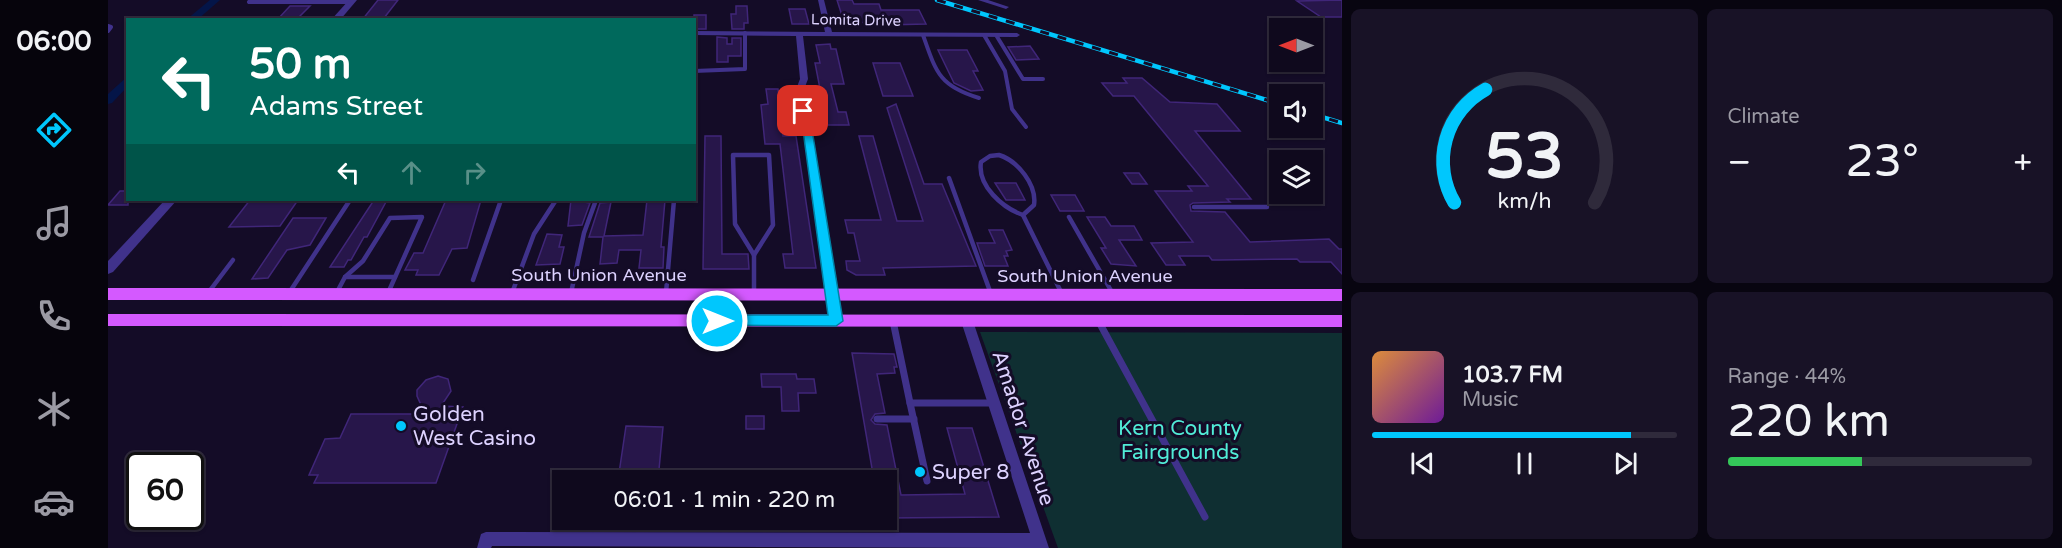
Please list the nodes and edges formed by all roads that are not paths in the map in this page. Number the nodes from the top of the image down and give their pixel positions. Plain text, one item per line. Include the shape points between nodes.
1 (251, 0) edge
2 (821, 0) edge
3 (981, 0) edge
4 (1001, 0) edge
5 (266, 1) edge
6 (286, 1) edge
7 (352, 1) edge
8 (337, 18) edge
9 (108, 26) edge
10 (108, 31) edge
11 (696, 33) edge
12 (745, 33) junction
13 (799, 33) junction
14 (829, 34) junction
15 (923, 34) junction
16 (984, 35) junction
17 (996, 35) junction
18 (1017, 35) dead end
19 (696, 71) edge
20 (1043, 80) dead end
21 (979, 98) dead end
22 (1026, 126) dead end
23 (949, 178) dead end
24 (170, 201) edge
25 (349, 201) edge
26 (501, 201) edge
27 (555, 201) edge
28 (596, 201) edge
29 (674, 201) edge
30 (1194, 207) dead end
31 (1267, 207) dead end
32 (1023, 215) junction
33 (1070, 217) dead end
34 (754, 255) junction
35 (233, 260) dead end
36 (108, 269) edge
37 (345, 277) junction
38 (395, 277) junction
39 (473, 280) dead end
40 (108, 294) edge
41 (288, 294) junction
42 (207, 295) junction
43 (335, 295) junction
44 (387, 295) junction
45 (511, 295) junction
46 (570, 295) junction
47 (666, 295) junction
48 (754, 295) junction
49 (832, 295) junction
50 (991, 295) junction
51 (1062, 295) junction
52 (1113, 295) junction
53 (1342, 296) edge
54 (108, 320) edge
55 (836, 321) junction
56 (893, 321) junction
57 (967, 321) junction
58 (1098, 321) junction
59 (1342, 321) edge
60 (910, 403) junction
61 (994, 403) junction
62 (877, 419) dead end
63 (914, 419) junction
64 (927, 481) dead end
65 (1205, 517) dead end
66 (485, 544) edge
67 (763, 544) edge
68 (1041, 544) edge

1 - 5 lane
2 - 14 street
3 - 4 street via 1006,7
5 - 6 lane
6 - 7 lane
7 - 8 street
9 - 10 lane
11 - 12 street, Lomita Drive
12 - 13 street, Lomita Drive
12 - 19 lane via 745,69
13 - 14 street, Lomita Drive
13 - 49 street via 804,79 799,92
14 - 15 street, Lomita Drive
15 - 16 street, Lomita Drive
15 - 21 lane via 943,83
16 - 17 street, Lomita Drive
16 - 22 lane via 1005,71 1012,109
17 - 18 street, Lomita Drive
17 - 20 lane via 1023,79
23 - 50 lane
24 - 36 street
25 - 41 lane
26 - 39 lane
27 - 45 lane via 534,234
28 - 46 lane
29 - 47 lane
30 - 31 lane
32 - 32 lane via 1034,205 1035,198 1016,163 1005,155 985,158 980,168 997,199 1007,209
32 - 51 lane
33 - 52 lane
34 - 34 lane via 773,225 769,154 733,155 735,224
34 - 48 lane
35 - 42 lane
37 - 38 lane
37 - 38 lane via 363,261 390,218 422,218
37 - 43 lane
38 - 44 lane
40 - 42 main road, South Union Avenue
41 - 42 main road, South Union Avenue
41 - 43 main road, South Union Avenue
43 - 44 main road, South Union Avenue
44 - 45 main road, South Union Avenue
45 - 46 main road, South Union Avenue
46 - 47 main road, South Union Avenue
47 - 48 main road, South Union Avenue
48 - 49 main road, South Union Avenue
49 - 50 main road, South Union Avenue
49 - 55 street
50 - 51 main road, South Union Avenue
51 - 52 main road, South Union Avenue
52 - 53 main road, South Union Avenue
54 - 55 main road
55 - 56 main road
56 - 57 main road
56 - 60 lane
57 - 58 main road
57 - 61 street, Amador Avenue
58 - 59 main road
58 - 65 lane
60 - 61 lane
60 - 63 lane
61 - 68 street, Amador Avenue
62 - 63 lane
63 - 64 lane
66 - 67 street
67 - 68 street

